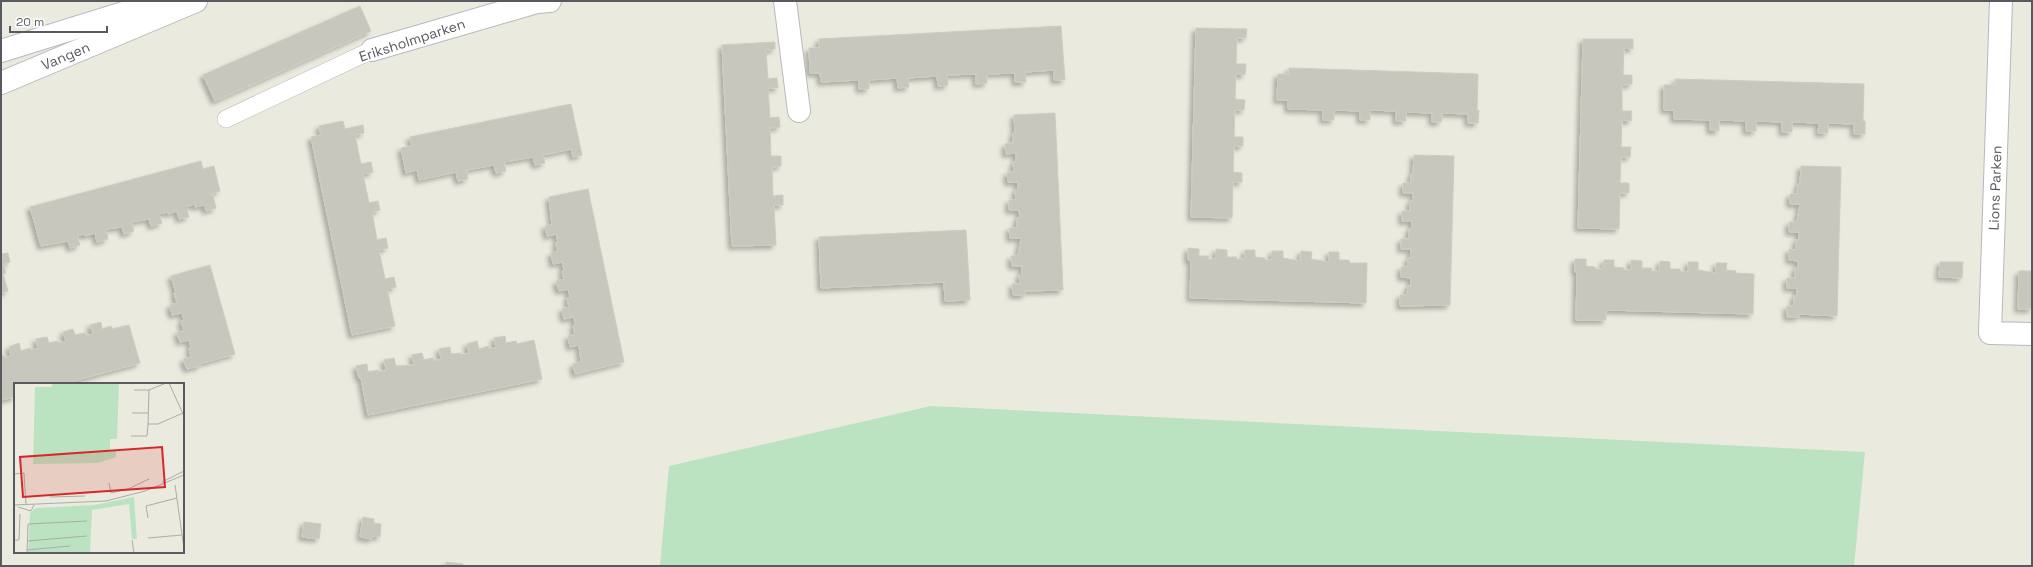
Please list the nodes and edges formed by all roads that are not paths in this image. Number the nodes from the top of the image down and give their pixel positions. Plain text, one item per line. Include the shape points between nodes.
1 (162, 1) edge
2 (196, 1) edge
3 (541, 1) edge
4 (785, 1) edge
5 (2001, 1) edge
6 (372, 50) joint
7 (1, 51) edge
8 (1, 83) edge
9 (799, 111) dead end
10 (226, 119) dead end
11 (2032, 334) edge

1 - 7 street, Vangen
2 - 8 street, Vangen
3 - 6 street, Eriksholmparken
4 - 9 street
5 - 11 street, Lions Parken via 1990,333
6 - 10 lane, Eriksholmparken

